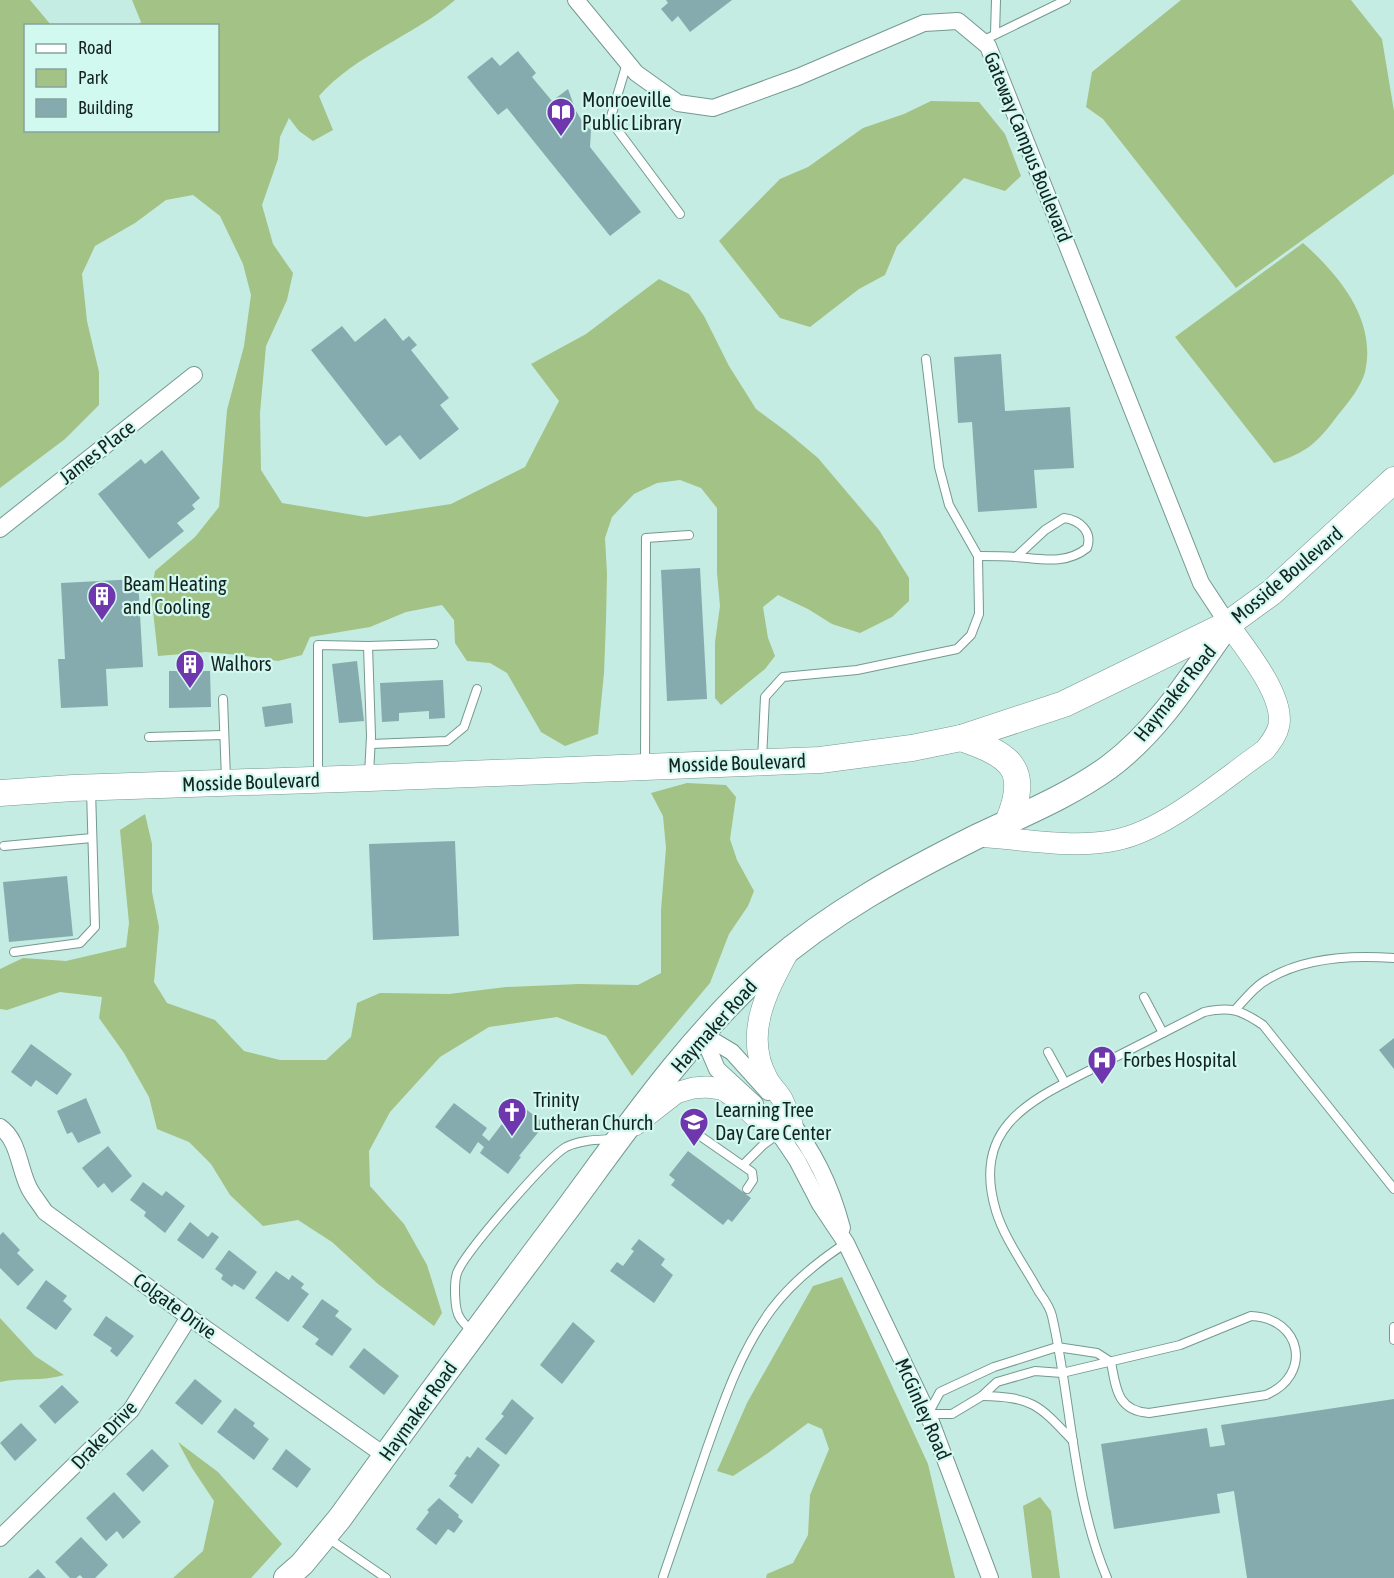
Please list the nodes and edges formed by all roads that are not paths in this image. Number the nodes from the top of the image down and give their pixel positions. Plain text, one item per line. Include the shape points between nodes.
1 (576, 0) edge
2 (996, 0) edge
3 (1066, 0) edge
4 (989, 37) junction
5 (627, 63) junction
6 (680, 214) dead end
7 (926, 359) dead end
8 (194, 375) dead end
9 (1394, 480) edge
10 (0, 529) edge
11 (689, 535) dead end
12 (978, 556) junction
13 (1016, 557) junction
14 (1228, 624) junction
15 (434, 645) dead end
16 (368, 646) junction
17 (477, 689) dead end
18 (223, 699) dead end
19 (224, 735) junction
20 (149, 737) dead end
21 (961, 738) junction
22 (371, 744) junction
23 (762, 762) junction
24 (645, 767) junction
25 (369, 778) junction
26 (318, 780) junction
27 (226, 783) junction
28 (91, 787) junction
29 (0, 793) edge
30 (1008, 822) junction
31 (978, 836) junction
32 (92, 838) junction
33 (4, 846) dead end
34 (14, 952) dead end
35 (788, 952) junction
36 (1394, 958) edge
37 (1144, 997) dead end
38 (1236, 1010) junction
39 (1163, 1032) junction
40 (702, 1034) junction
41 (1048, 1052) dead end
42 (1065, 1083) junction
43 (0, 1127) edge
44 (786, 1129) junction
45 (703, 1138) dead end
46 (618, 1139) junction
47 (743, 1165) junction
48 (747, 1189) dead end
49 (1394, 1189) edge
50 (846, 1244) junction
51 (189, 1317) junction
52 (1394, 1327) edge
53 (474, 1334) junction
54 (1394, 1341) edge
55 (1058, 1347) junction
56 (1111, 1362) junction
57 (1062, 1373) junction
58 (982, 1396) junction
59 (928, 1413) junction
60 (1073, 1441) junction
61 (384, 1455) junction
62 (325, 1536) junction
63 (0, 1538) edge
64 (286, 1578) edge
65 (386, 1578) edge
66 (656, 1578) edge
67 (664, 1578) edge
68 (990, 1578) edge
69 (1107, 1578) edge

1 - 5 street, Gateway Campus Boulevard
2 - 4 lane
3 - 4 lane
4 - 5 street, Gateway Campus Boulevard via 958,21 924,23 798,77 713,108 678,103
4 - 14 street, Gateway Campus Boulevard via 988,46 1201,583
5 - 6 lane via 610,120
7 - 12 lane via 949,506
8 - 10 street, James Place
9 - 14 main road, Mosside Boulevard via 1272,592
11 - 24 lane via 646,538
12 - 13 lane
12 - 23 lane via 979,614 971,635 957,649 857,670 783,677 765,697
13 - 13 lane via 1043,561 1071,558 1088,548 1090,540 1075,519 1064,518
14 - 21 main road, Mosside Boulevard via 1064,704
14 - 30 main road, Haymaker Road via 1177,697 1111,765 1065,795
14 - 31 street via 1274,695 1279,723 1265,750 1176,813 1145,831 1116,840 1074,844
15 - 16 lane
16 - 22 lane
16 - 26 lane via 318,645
17 - 22 lane via 464,727 447,741
18 - 19 lane
19 - 20 lane
19 - 27 lane
21 - 23 main road, Mosside Boulevard via 820,760
21 - 30 main road via 992,749 1014,770 1018,795
22 - 25 lane
23 - 24 main road, Mosside Boulevard
24 - 25 main road, Mosside Boulevard
25 - 26 main road, Mosside Boulevard
26 - 27 main road, Mosside Boulevard
27 - 28 main road, Mosside Boulevard
28 - 29 main road, Mosside Boulevard
28 - 32 lane
30 - 31 main road, Haymaker Road
31 - 35 main road, Haymaker Road via 886,883
32 - 33 lane
32 - 34 lane via 95,927 80,943
35 - 40 main road, Haymaker Road
35 - 44 street via 760,1011 758,1048 768,1080 781,1098
36 - 38 lane via 1363,956 1298,966 1252,990
37 - 39 lane
38 - 39 lane via 1204,1012
38 - 49 lane via 1263,1025
39 - 42 lane
40 - 44 street, McGinley Road via 717,1069
40 - 46 main road, Haymaker Road
41 - 42 lane
42 - 55 lane via 1014,1116 997,1141 990,1169 997,1212 1052,1313
43 - 51 street, Colgate Drive via 5,1130 29,1188 45,1212
44 - 46 street via 755,1117 722,1089 707,1087 676,1093
44 - 47 lane
44 - 50 street, McGinley Road via 797,1160
45 - 47 lane
46 - 53 main road, Haymaker Road
46 - 53 lane via 590,1140 567,1147 546,1163 478,1242 458,1273 455,1297 458,1316
47 - 48 lane via 754,1176
50 - 59 street, McGinley Road
50 - 67 lane via 819,1260 795,1282 770,1311 746,1350 726,1395
51 - 61 street, Colgate Drive
51 - 63 street, Drake Drive via 131,1410
52 - 54 lane
53 - 61 main road, Haymaker Road
55 - 56 lane via 1097,1353
55 - 57 lane
55 - 59 lane via 994,1367 940,1392
56 - 56 lane via 1120,1398 1132,1410 1149,1413 1279,1390 1295,1368 1296,1355 1286,1329 1269,1319 1251,1316 1180,1345
56 - 57 lane
57 - 58 lane via 1035,1371 997,1382
57 - 60 lane
58 - 59 lane via 952,1414
58 - 60 lane via 1031,1403 1047,1413
59 - 68 street, McGinley Road
60 - 69 lane via 1095,1551
61 - 62 main road, Haymaker Road
62 - 64 main road, Haymaker Road
62 - 65 lane
66 - 67 lane

